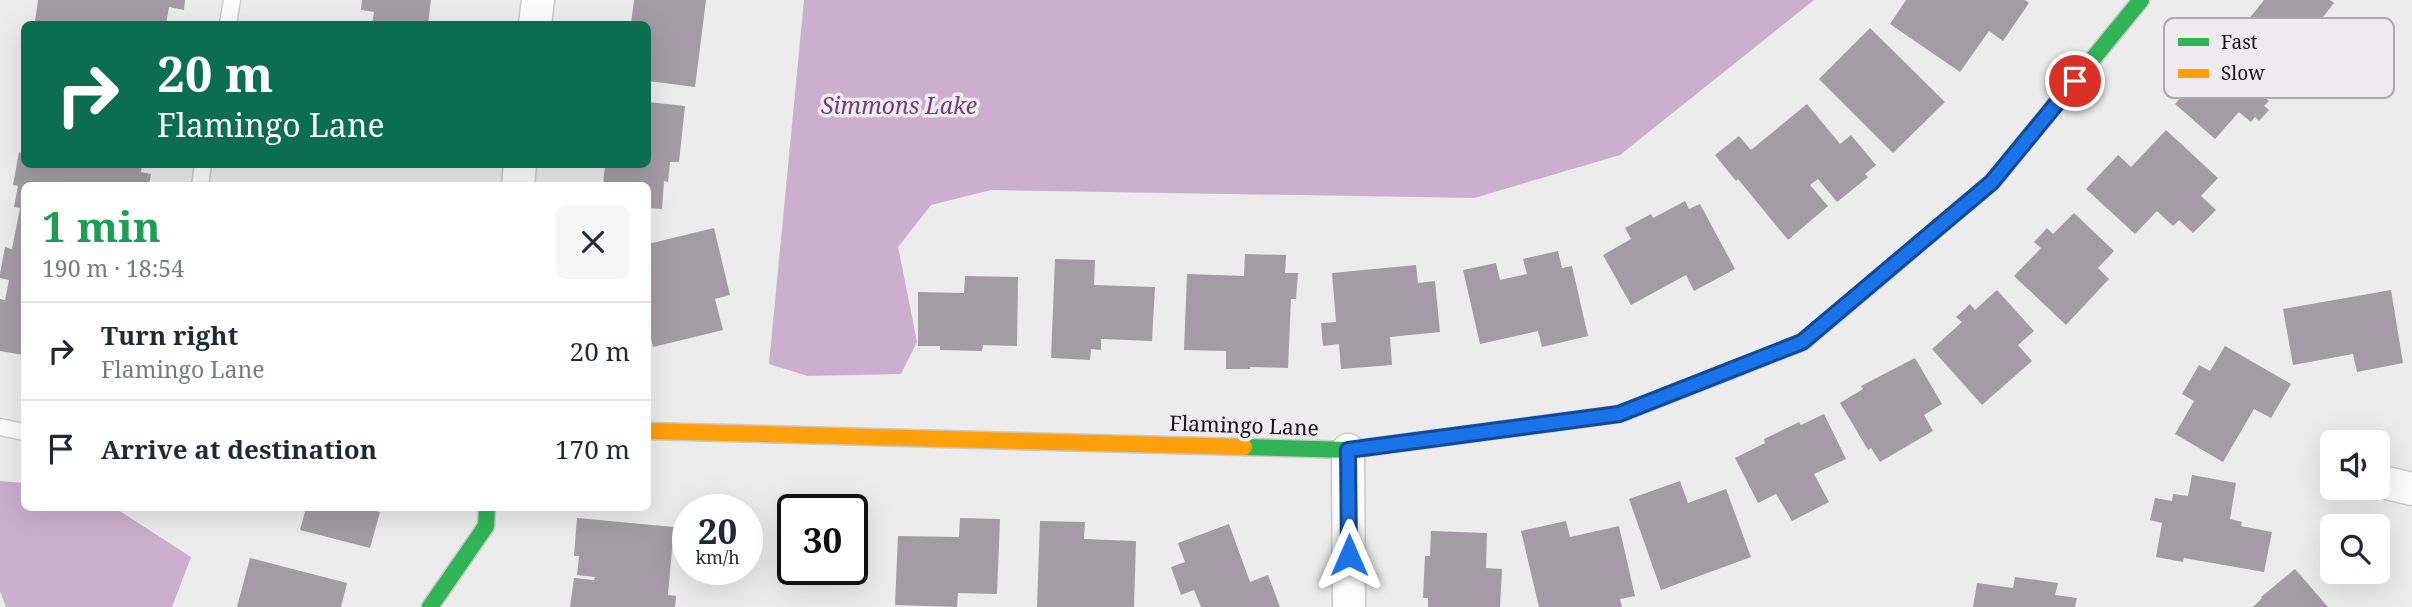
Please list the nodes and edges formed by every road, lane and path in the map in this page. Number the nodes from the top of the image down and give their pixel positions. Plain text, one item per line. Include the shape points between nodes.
1 (232, 0) edge
2 (538, 0) edge
3 (2141, 0) edge
4 (228, 21) edge
5 (535, 21) edge
6 (0, 427) edge
7 (21, 431) edge
8 (651, 431) edge
9 (1348, 450) junction
10 (2390, 484) edge
11 (2412, 489) edge
12 (487, 511) edge
13 (430, 607) edge
14 (1349, 607) edge

1 - 4 lane
2 - 5 street
3 - 9 street, Flamingo Lane via 1992,182 1802,342 1619,414
6 - 7 lane
8 - 9 street, Flamingo Lane
9 - 14 street
10 - 11 street
12 - 13 street via 486,526

